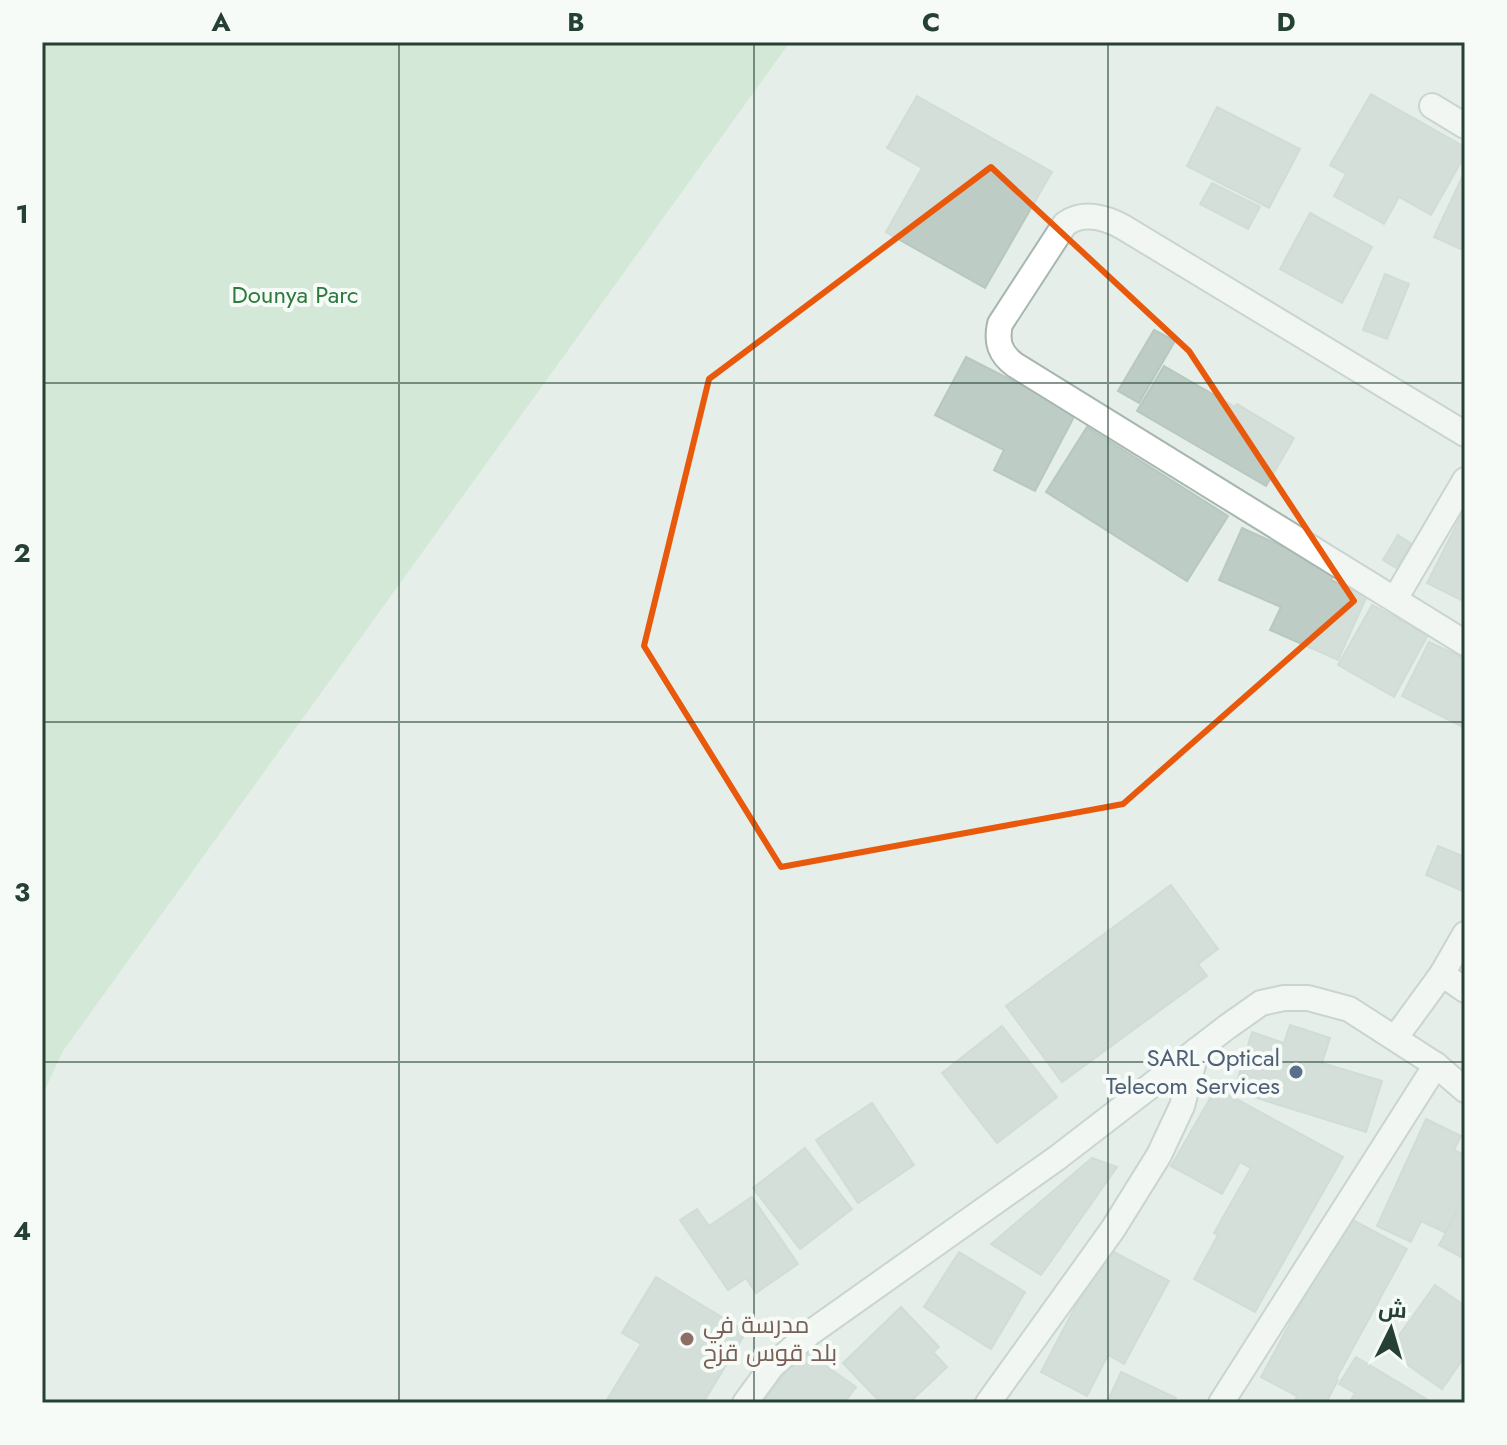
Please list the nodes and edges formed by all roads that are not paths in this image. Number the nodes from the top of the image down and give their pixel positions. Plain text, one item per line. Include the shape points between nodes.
1 (1432, 106) dead end
2 (1465, 126) edge
3 (1465, 434) edge
4 (1465, 480) edge
5 (1395, 599) junction
6 (1465, 643) edge
7 (1465, 934) edge
8 (1442, 974) junction
9 (1465, 990) edge
10 (1396, 1037) junction
11 (1197, 1050) junction
12 (1436, 1065) junction
13 (1465, 1090) edge
14 (745, 1403) edge
15 (988, 1403) edge
16 (1221, 1403) edge

1 - 2 street
3 - 5 street via 1100,218 1080,217 1065,224 1000,324 1001,352 1015,365
4 - 5 street
5 - 6 street
7 - 8 street
8 - 9 street
8 - 10 street
10 - 11 street via 1349,1009 1308,998 1284,998 1261,1003
10 - 12 street
11 - 14 street via 1057,1158 810,1333 772,1366
11 - 15 street via 1182,1106 1159,1155 1113,1229
12 - 13 street
12 - 16 street

